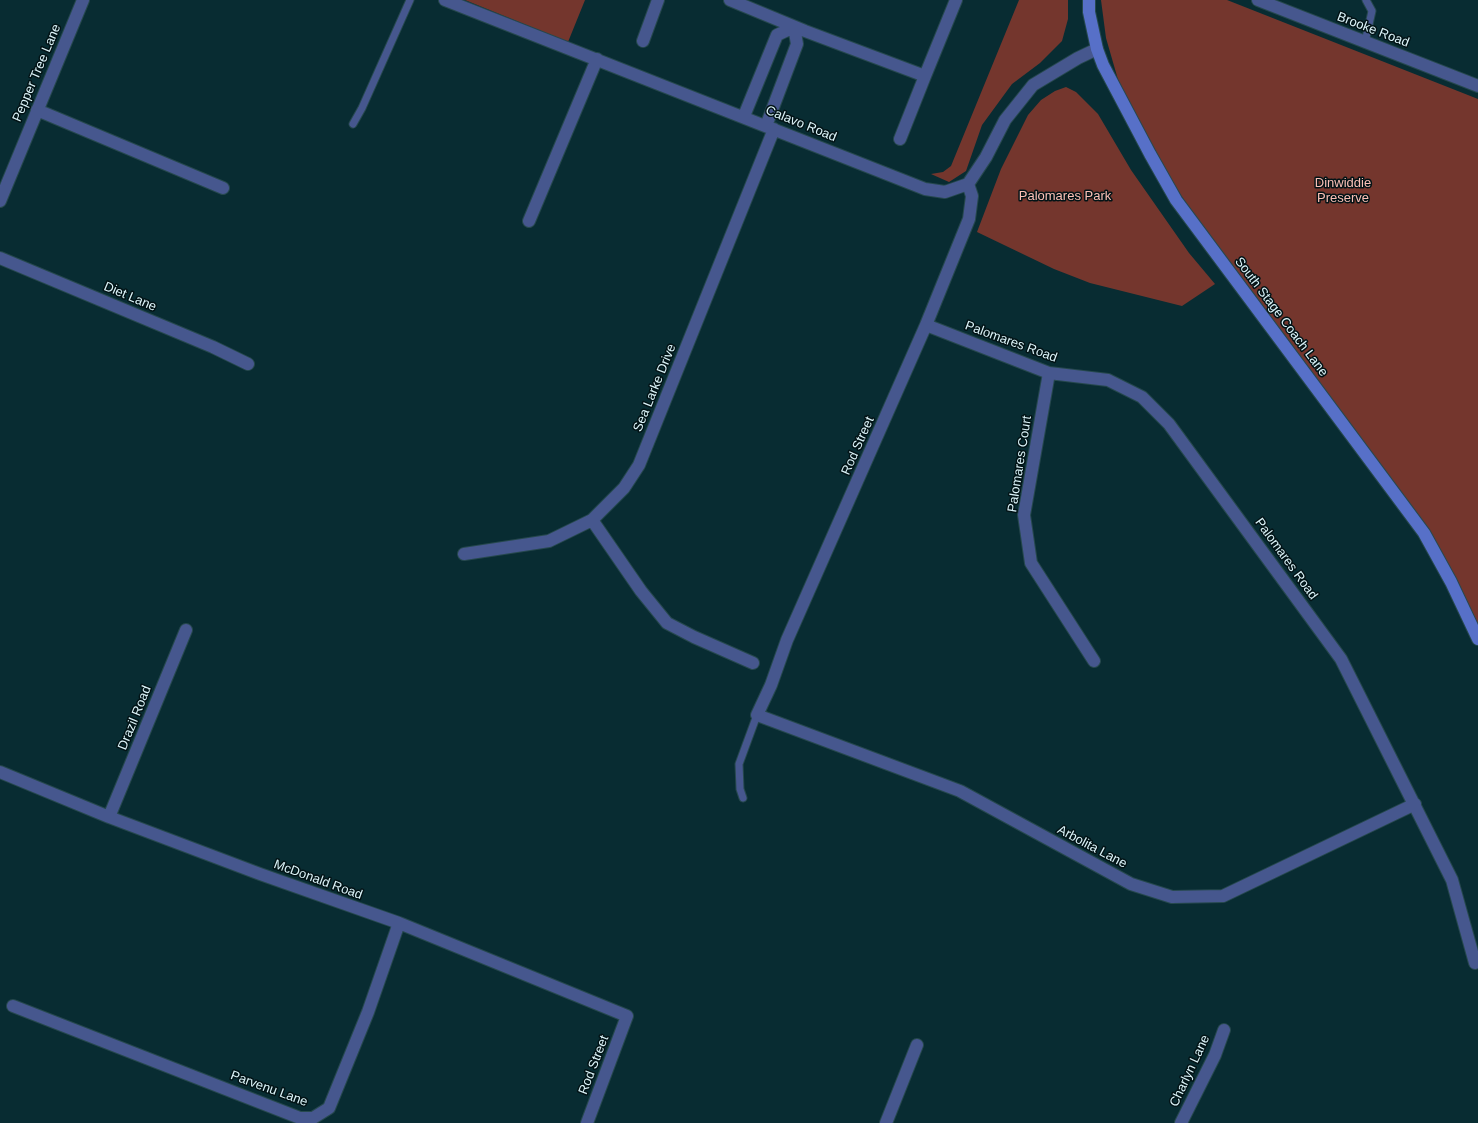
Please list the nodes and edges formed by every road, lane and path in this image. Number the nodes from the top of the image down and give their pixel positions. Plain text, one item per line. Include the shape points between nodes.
1 (83, 0) edge
2 (410, 0) edge
3 (445, 0) edge
4 (658, 0) edge
5 (730, 0) edge
6 (956, 0) edge
7 (1089, 0) edge
8 (1258, 0) edge
9 (1366, 0) edge
10 (794, 27) junction
11 (643, 41) dead end
12 (1365, 42) junction
13 (1097, 49) junction
14 (597, 59) junction
15 (925, 76) junction
16 (1478, 86) edge
17 (37, 110) junction
18 (744, 116) junction
19 (353, 124) dead end
20 (770, 128) junction
21 (900, 139) dead end
22 (968, 184) junction
23 (223, 188) dead end
24 (0, 201) edge
25 (528, 221) dead end
26 (0, 258) edge
27 (926, 325) junction
28 (248, 364) dead end
29 (1050, 373) junction
30 (592, 520) junction
31 (464, 554) dead end
32 (186, 630) dead end
33 (1478, 639) edge
34 (1094, 661) dead end
35 (753, 663) dead end
36 (757, 715) junction
37 (0, 772) edge
38 (744, 798) dead end
39 (1415, 804) junction
40 (109, 816) junction
41 (399, 923) junction
42 (1475, 962) dead end
43 (13, 1006) dead end
44 (627, 1016) joint
45 (1224, 1030) dead end
46 (917, 1046) dead end
47 (300, 1121) edge
48 (587, 1123) edge
49 (886, 1123) edge
50 (1181, 1123) edge

1 - 17 street, Pepper Tree Lane
2 - 19 lane
3 - 14 street, Calavo Road
4 - 11 street
5 - 10 street
6 - 15 street
7 - 13 main road, South Stage Coach Lane
8 - 12 street, Brooke Road
9 - 12 lane via 1372,11
10 - 15 street
10 - 18 street via 777,35
10 - 20 street, Sea Larke Drive via 797,44
12 - 16 street, Brooke Road
13 - 22 street via 1033,85 1006,120
13 - 33 main road, South Stage Coach Lane via 1103,66 1176,200 1424,533
14 - 18 street, Calavo Road
14 - 25 street
15 - 21 street
17 - 23 street
17 - 24 street, Pepper Tree Lane
18 - 20 street, Calavo Road
20 - 22 street, Calavo Road via 925,189 945,192
20 - 30 street, Sea Larke Drive via 639,465 624,488
22 - 27 street, Rod Street via 972,196 969,219
26 - 28 street, Diet Lane
27 - 29 street, Palomares Road
27 - 36 street, Rod Street via 787,640
29 - 34 street, Palomares Court via 1024,515 1031,563
29 - 39 street, Palomares Road via 1108,380 1142,396 1169,424 1341,659
30 - 31 street, Sea Larke Drive via 549,541
30 - 35 street via 641,591 667,623
32 - 40 street, Drazil Road
36 - 38 lane via 740,764 740,789
36 - 39 street, Arbolita Lane via 960,791 1131,884 1172,897 1223,896
37 - 40 street, McDonald Road
39 - 42 street, Palomares Road via 1452,880
40 - 41 street, McDonald Road via 260,874
41 - 44 street, McDonald Road
41 - 47 street, Parvenu Lane via 368,1012 329,1108 313,1118
43 - 47 street, Parvenu Lane
44 - 48 street, Rod Street
45 - 50 street, Charlyn Lane via 1215,1055
46 - 49 street

